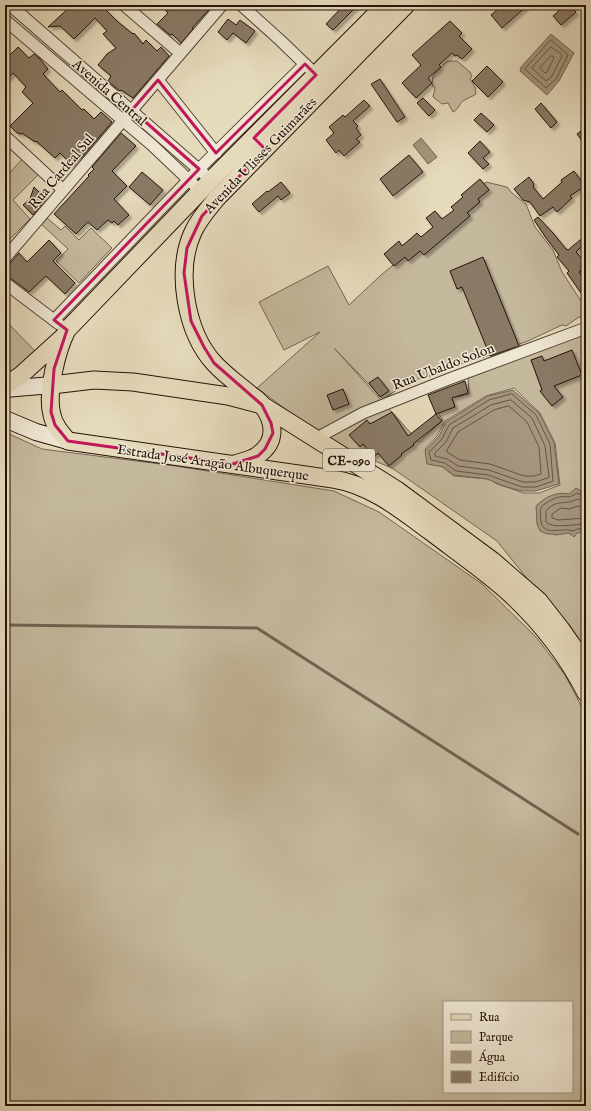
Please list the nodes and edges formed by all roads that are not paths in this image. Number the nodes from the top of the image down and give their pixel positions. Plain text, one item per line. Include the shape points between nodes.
1 (10, 5) edge
2 (124, 5) edge
3 (222, 5) edge
4 (241, 5) edge
5 (385, 5) edge
6 (406, 5) edge
7 (5, 20) edge
8 (180, 53) junction
9 (310, 70) junction
10 (89, 74) junction
11 (158, 80) junction
12 (80, 84) junction
13 (132, 110) junction
14 (123, 120) junction
15 (5, 136) edge
16 (259, 144) junction
17 (216, 153) junction
18 (200, 180) junction
19 (63, 190) junction
20 (5, 258) edge
21 (5, 283) edge
22 (586, 328) edge
23 (62, 329) junction
24 (52, 385) junction
25 (5, 387) edge
26 (262, 405) junction
27 (5, 419) edge
28 (315, 439) junction
29 (68, 441) junction
30 (233, 464) junction
31 (586, 665) edge
32 (586, 693) edge

1 - 10 street, Avenida Central
2 - 8 street
3 - 8 street, Rua Cardeal Sul
4 - 9 street
5 - 9 main road, Avenida Ulisses Guimarães
6 - 16 main road, Avenida Ulisses Guimarães
7 - 12 street, Avenida Central
8 - 11 street, Rua Cardeal Sul
9 - 16 main road, Avenida Ulisses Guimarães
9 - 17 street
10 - 12 street
10 - 13 street, Avenida Central
11 - 13 street, Rua Cardeal Sul
11 - 17 street
12 - 14 street, Avenida Central
13 - 14 street, Rua Cardeal Sul
13 - 18 street, Avenida Central
14 - 18 street, Avenida Central
14 - 19 street, Rua Cardeal Sul
15 - 19 street
16 - 18 main road, Avenida Ulisses Guimarães
16 - 26 main road, Avenida Ulisses Guimarães via 202,216 192,233 184,273 185,295 195,332 214,363
17 - 18 street
18 - 23 main road, Avenida Ulisses Guimarães
19 - 20 street, Rua Cardeal Sul
21 - 23 street
22 - 28 street, Rua Ubaldo Solon via 370,410
23 - 24 main road, Avenida Ulisses Guimarães
23 - 25 main road via 20,375
24 - 25 main road, CE-090
24 - 26 main road, CE-090 via 94,380 133,382 228,396
24 - 29 main road, Avenida Ulisses Guimarães via 52,416 55,425
26 - 28 main road, CE-090
26 - 30 main road via 273,427 270,441 258,456
27 - 29 main road, CE-090 via 36,432
28 - 31 main road, CE-090 via 397,490 517,580 562,628
29 - 30 main road, Estrada José Aragão Albuquerque / CE-090
30 - 32 main road, Estrada José Aragão Albuquerque / CE-090 via 347,481 372,491 402,510 462,555 524,607 554,642

